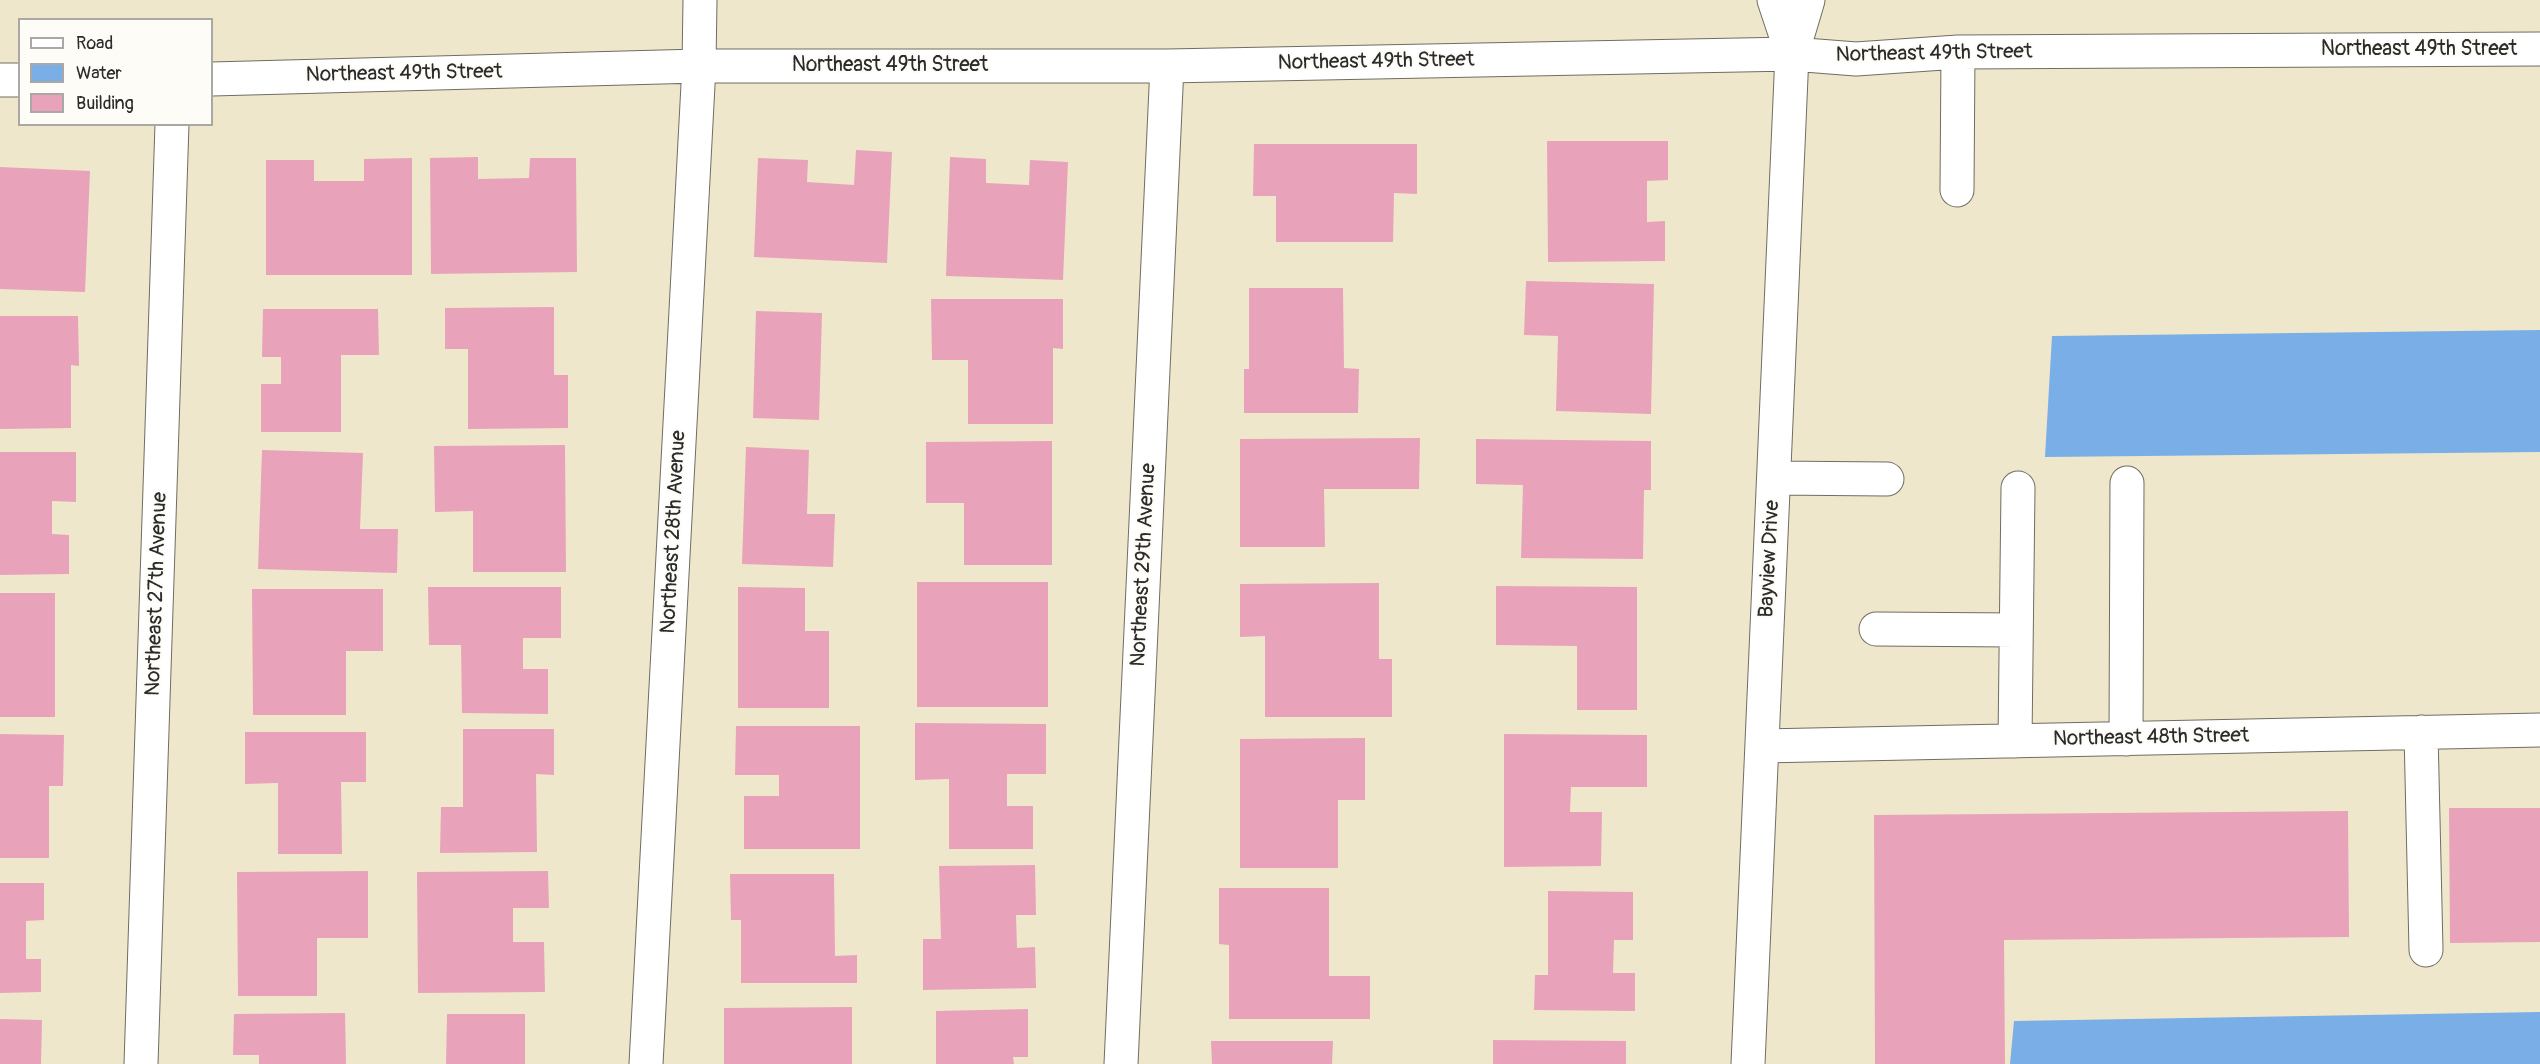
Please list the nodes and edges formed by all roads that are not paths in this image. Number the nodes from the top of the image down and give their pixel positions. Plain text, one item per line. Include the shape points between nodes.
1 (700, 0) edge
2 (1774, 0) edge
3 (1808, 0) edge
4 (2540, 49) edge
5 (1958, 52) junction
6 (1792, 54) junction
7 (699, 66) junction
8 (1167, 66) junction
9 (213, 79) edge
10 (0, 80) edge
11 (18, 80) edge
12 (172, 126) edge
13 (1957, 190) dead end
14 (1774, 478) junction
15 (1887, 479) dead end
16 (2127, 483) dead end
17 (2018, 488) dead end
18 (1876, 629) dead end
19 (2016, 630) junction
20 (2540, 730) edge
21 (2421, 732) junction
22 (2126, 739) junction
23 (2014, 741) junction
24 (1762, 746) junction
25 (2426, 950) dead end
26 (141, 1064) edge
27 (646, 1064) edge
28 (1121, 1064) edge
29 (1748, 1064) edge

1 - 7 street, Northeast 28th Avenue
2 - 6 street, Bayview Drive
3 - 6 street, Bayview Drive
4 - 5 street, Northeast 49th Street
5 - 6 street, Northeast 49th Street via 1856,59
5 - 13 street
6 - 8 street, Northeast 49th Street
6 - 14 street, Bayview Drive
7 - 8 street, Northeast 49th Street
7 - 9 street, Northeast 49th Street
7 - 27 street, Northeast 28th Avenue
8 - 28 street, Northeast 29th Avenue
10 - 11 street
12 - 26 street, Northeast 27th Avenue
14 - 15 street
14 - 24 street, Bayview Drive
16 - 22 street
17 - 19 street
18 - 19 street
19 - 23 street
20 - 21 street, Northeast 48th Street
21 - 22 street, Northeast 48th Street
21 - 25 street
22 - 23 street, Northeast 48th Street
23 - 24 street, Northeast 48th Street
24 - 29 street, Bayview Drive

